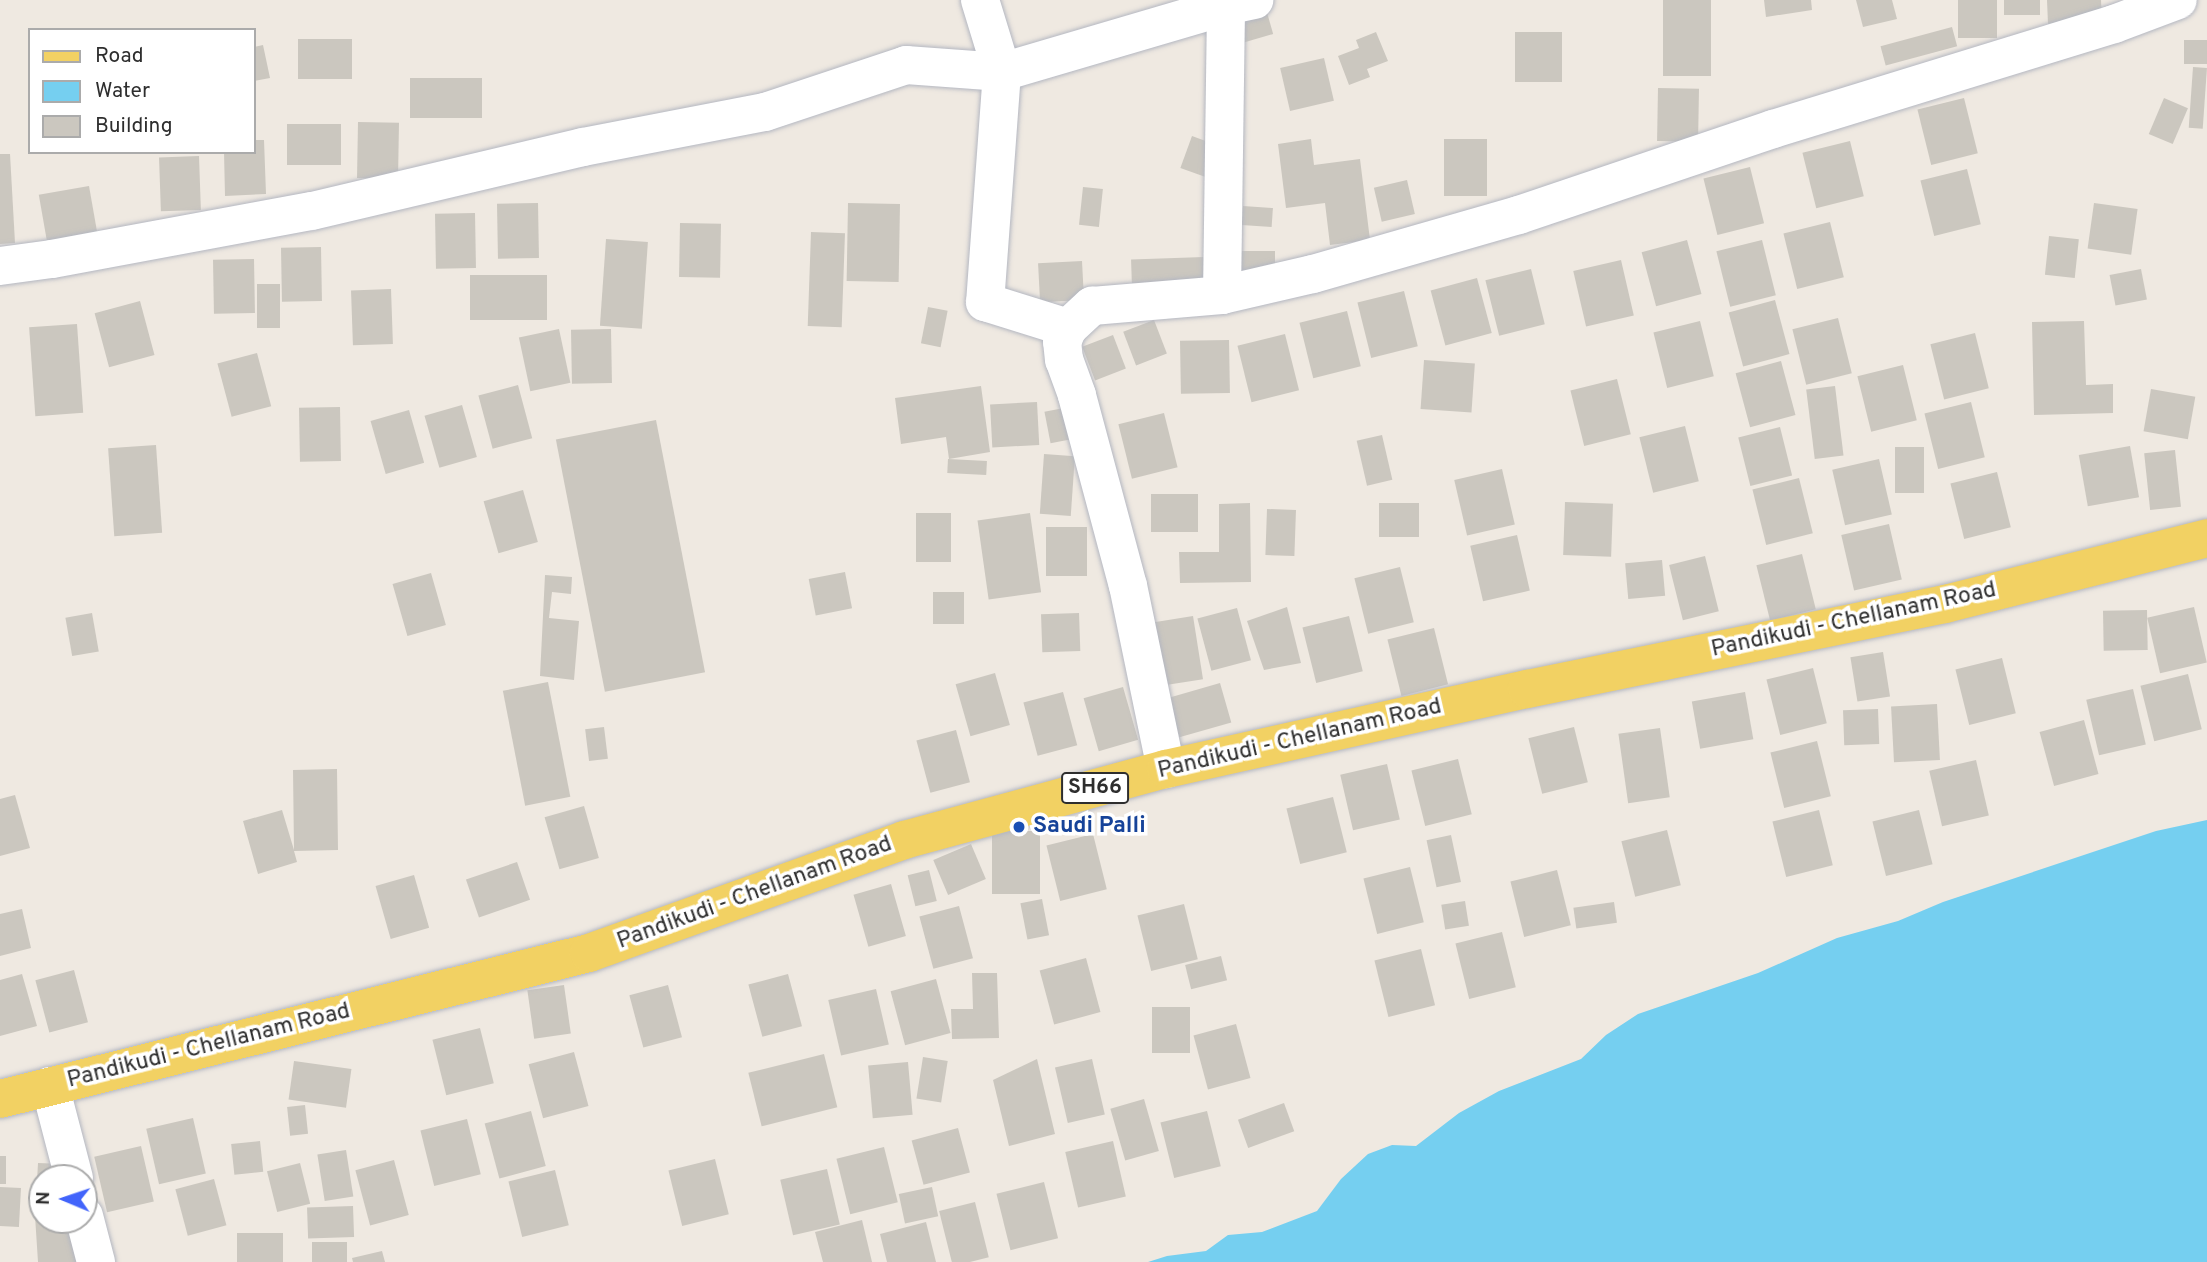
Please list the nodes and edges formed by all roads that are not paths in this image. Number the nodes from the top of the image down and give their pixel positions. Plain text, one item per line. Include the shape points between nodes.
1 (980, 0) edge
2 (2178, 0) edge
3 (1240, 3) edge
4 (1002, 72) junction
5 (0, 266) edge
6 (1222, 295) junction
7 (1068, 328) junction
8 (2207, 538) edge
9 (1166, 769) junction
10 (50, 1086) junction
11 (0, 1099) edge
12 (70, 1164) edge
13 (89, 1234) edge
14 (96, 1262) edge

1 - 4 street
2 - 6 street via 1519,215
3 - 4 street
3 - 6 street
4 - 5 street via 906,65 765,112 583,147 312,211
4 - 7 street via 985,302
6 - 7 street via 1092,306
7 - 9 street via 1062,342 1064,360 1128,586
8 - 9 main road, Pandikudi - Chellanam Road / SH66 via 1945,604
9 - 10 main road, Pandikudi - Chellanam Road / SH66 via 904,840 589,953
10 - 11 main road, Pandikudi - Chellanam Road / SH66
10 - 12 street
13 - 14 street

